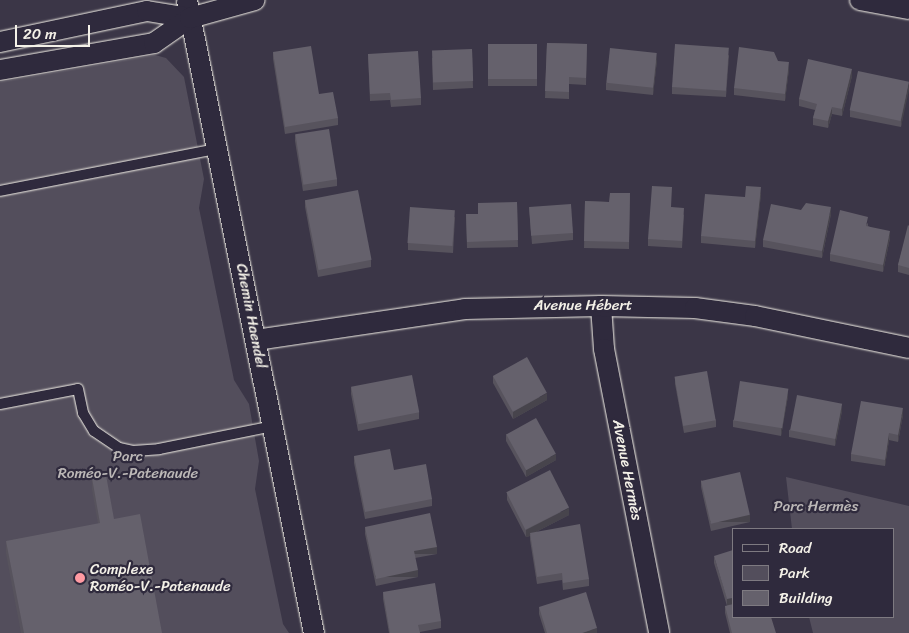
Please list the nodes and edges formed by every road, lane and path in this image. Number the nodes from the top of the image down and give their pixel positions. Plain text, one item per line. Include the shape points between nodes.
1 (255, 0) edge
2 (860, 0) edge
3 (189, 9) edge
4 (909, 10) edge
5 (0, 42) edge
6 (0, 70) edge
7 (218, 149) junction
8 (0, 191) edge
9 (601, 306) junction
10 (256, 340) junction
11 (909, 348) edge
12 (0, 404) edge
13 (273, 426) junction
14 (314, 633) edge
15 (659, 633) edge

1 - 3 street
2 - 4 street
3 - 5 street via 147,11
3 - 6 street via 154,43
3 - 7 street, Chemin Haendel
7 - 8 lane
7 - 10 street, Chemin Haendel
9 - 10 street, Avenue Hébert via 465,309
9 - 11 street, Avenue Hébert via 695,308 755,316
9 - 15 street, Avenue Hermès via 604,349
10 - 13 street, Chemin Haendel
12 - 13 lane via 78,389 83,413 94,431 119,448 133,451 159,450
13 - 14 street, Chemin Haendel

